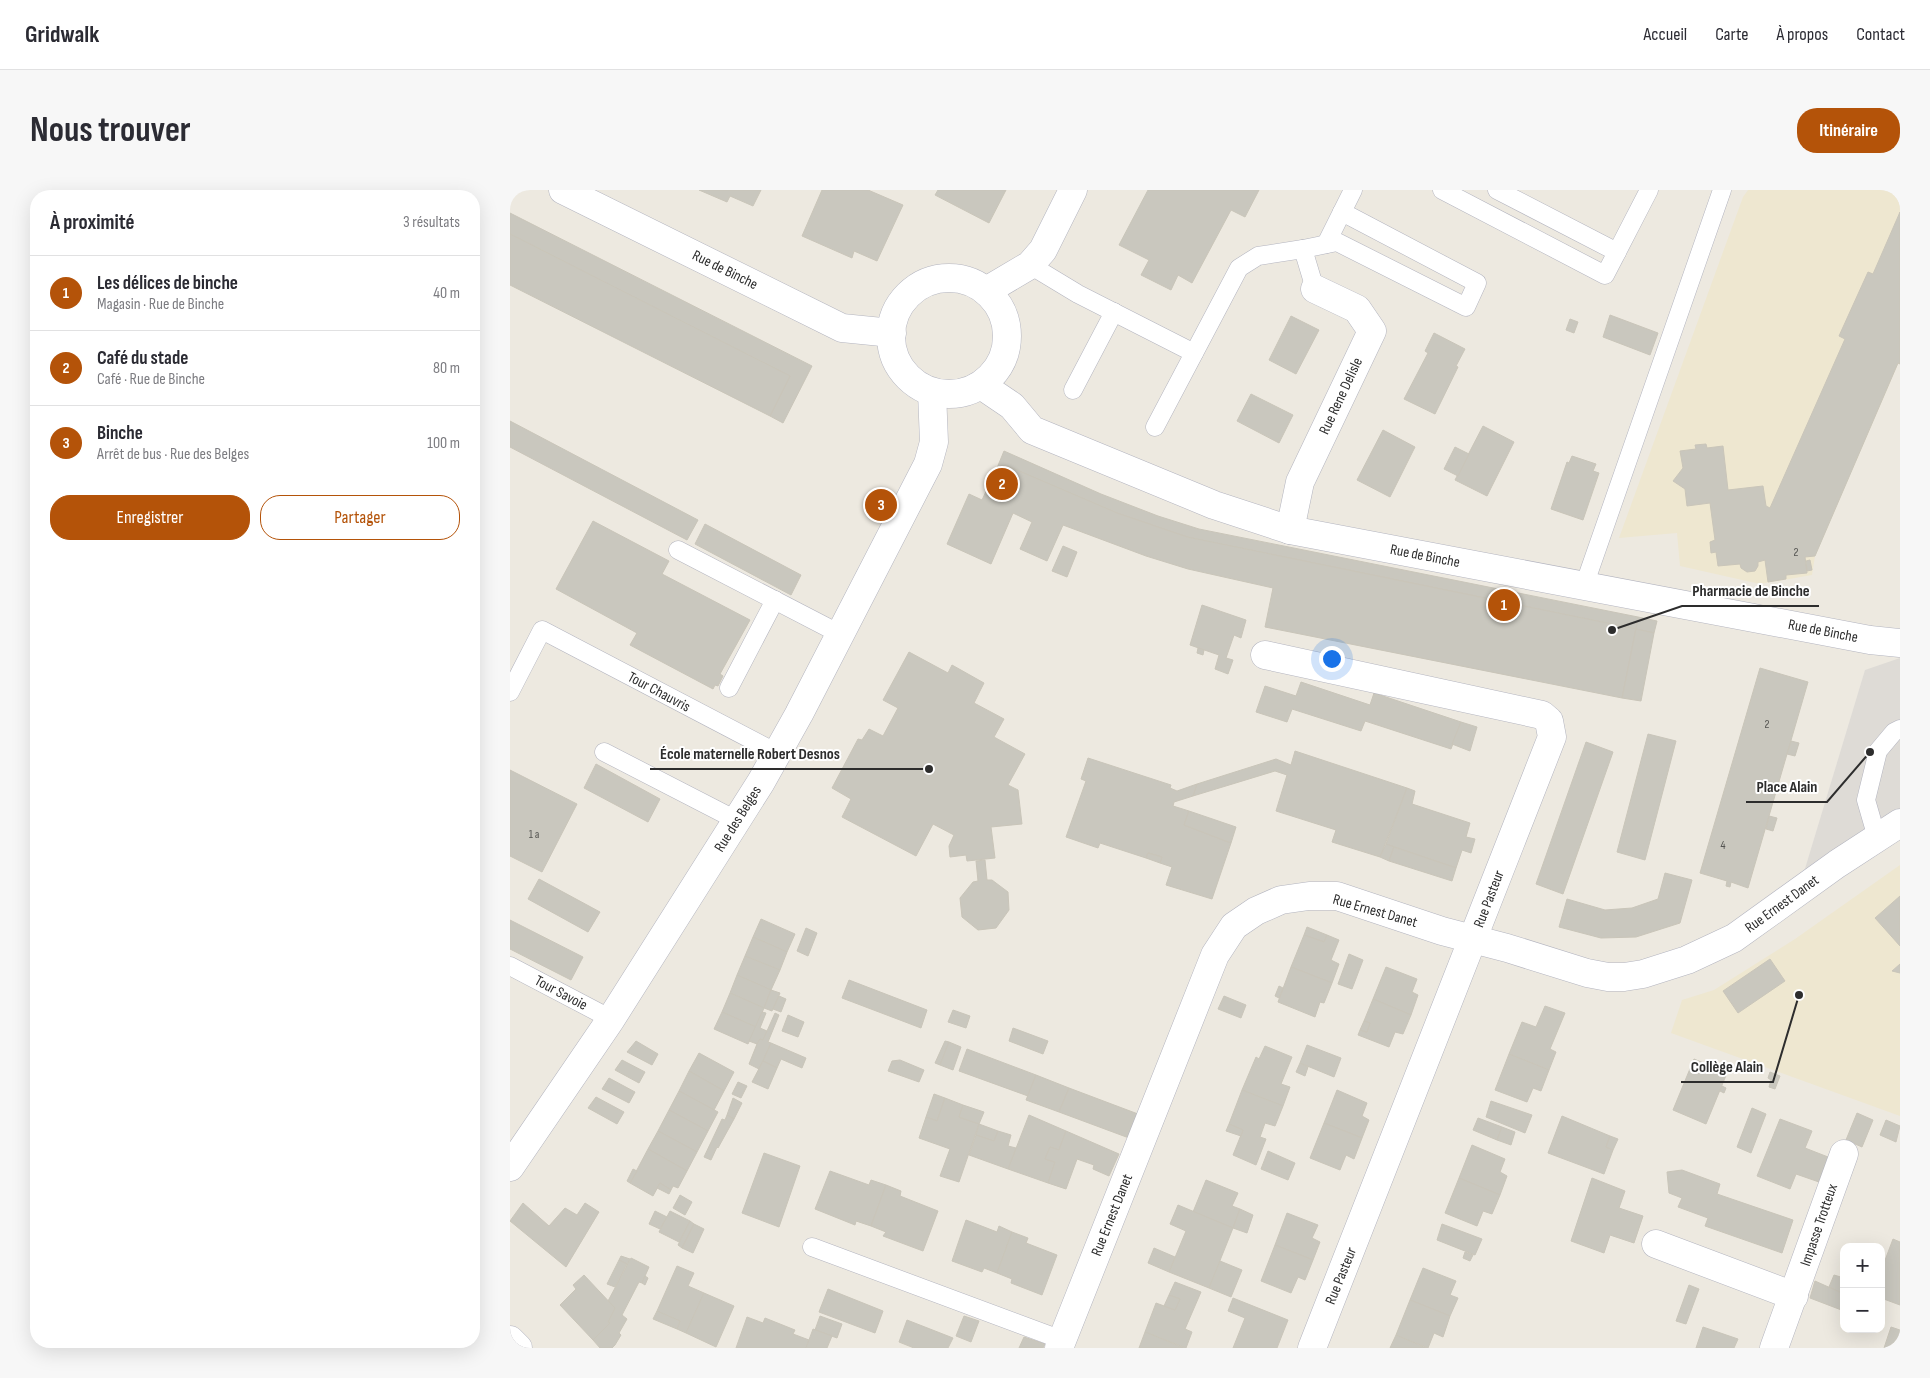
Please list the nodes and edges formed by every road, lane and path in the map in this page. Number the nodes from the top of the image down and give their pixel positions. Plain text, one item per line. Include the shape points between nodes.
1 (563, 190) edge
2 (1073, 190) edge
3 (1353, 190) edge
4 (1442, 190) edge
5 (1497, 190) edge
6 (1722, 190) edge
7 (1646, 191) edge
8 (1342, 212) junction
9 (1326, 244) junction
10 (1303, 249) junction
11 (1617, 252) junction
12 (1030, 265) junction
13 (1315, 289) joint
14 (986, 291) junction
15 (1114, 312) junction
16 (892, 333) junction
17 (1194, 353) junction
18 (980, 385) junction
19 (1073, 390) dead end
20 (932, 392) junction
21 (1155, 427) dead end
22 (1290, 530) junction
23 (678, 550) dead end
24 (1584, 586) junction
25 (775, 600) junction
26 (840, 634) junction
27 (1900, 643) edge
28 (1265, 655) dead end
29 (729, 688) dead end
30 (510, 692) edge
31 (1900, 730) edge
32 (604, 752) dead end
33 (777, 753) junction
34 (738, 821) junction
35 (1900, 823) edge
36 (1877, 838) junction
37 (1473, 940) junction
38 (510, 966) edge
39 (611, 1019) junction
40 (1844, 1154) dead end
41 (510, 1167) edge
42 (1656, 1244) dead end
43 (812, 1247) dead end
44 (1794, 1296) junction
45 (510, 1340) edge
46 (1060, 1344) edge
47 (518, 1348) edge
48 (1312, 1348) edge
49 (1774, 1348) edge

1 - 16 street, Rue de Binche via 842,328
2 - 12 street via 1043,250
3 - 8 lane
4 - 11 lane via 1605,275
5 - 11 lane
6 - 24 lane
7 - 11 lane
8 - 9 lane
8 - 9 lane via 1477,283 1466,307 1337,242
9 - 10 lane
10 - 13 lane
10 - 17 lane via 1258,256 1239,268
12 - 14 street
12 - 15 lane
13 - 22 street, Rue Rene Delisle via 1357,309 1372,331 1300,482
14 - 16 street via 958,278 925,283 907,295 894,314
14 - 18 street via 1000,308 1007,342 996,371
15 - 17 lane
15 - 19 lane
16 - 20 street via 891,343 898,365 912,382
17 - 21 lane
18 - 20 street via 953,395
18 - 22 street, Rue de Binche via 1012,406 1032,430 1214,505
20 - 26 street, Rue des Belges via 934,442 928,464
22 - 24 street, Rue de Binche
23 - 25 lane
24 - 27 street, Rue de Binche
25 - 26 lane
25 - 29 lane
26 - 33 street, Rue des Belges
28 - 37 street, Rue Pasteur via 1542,715 1549,721 1552,738
30 - 33 lane, Tour Chauvris via 542,630
31 - 36 lane via 1894,732 1878,751 1866,800
32 - 34 lane
33 - 34 street, Rue des Belges
34 - 39 street, Rue des Belges
35 - 36 street, Rue Ernest Danet
36 - 37 street, Rue Ernest Danet via 1734,938 1687,960 1643,974 1608,977
37 - 46 street, Rue Ernest Danet via 1337,896 1281,900 1234,926 1215,955
37 - 48 street, Rue Pasteur
38 - 39 lane, Tour Savoie
39 - 41 street, Rue des Belges
40 - 44 street, Impasse Trotteux
42 - 44 street
43 - 46 lane
44 - 49 street, Impasse Trotteux
45 - 47 street

